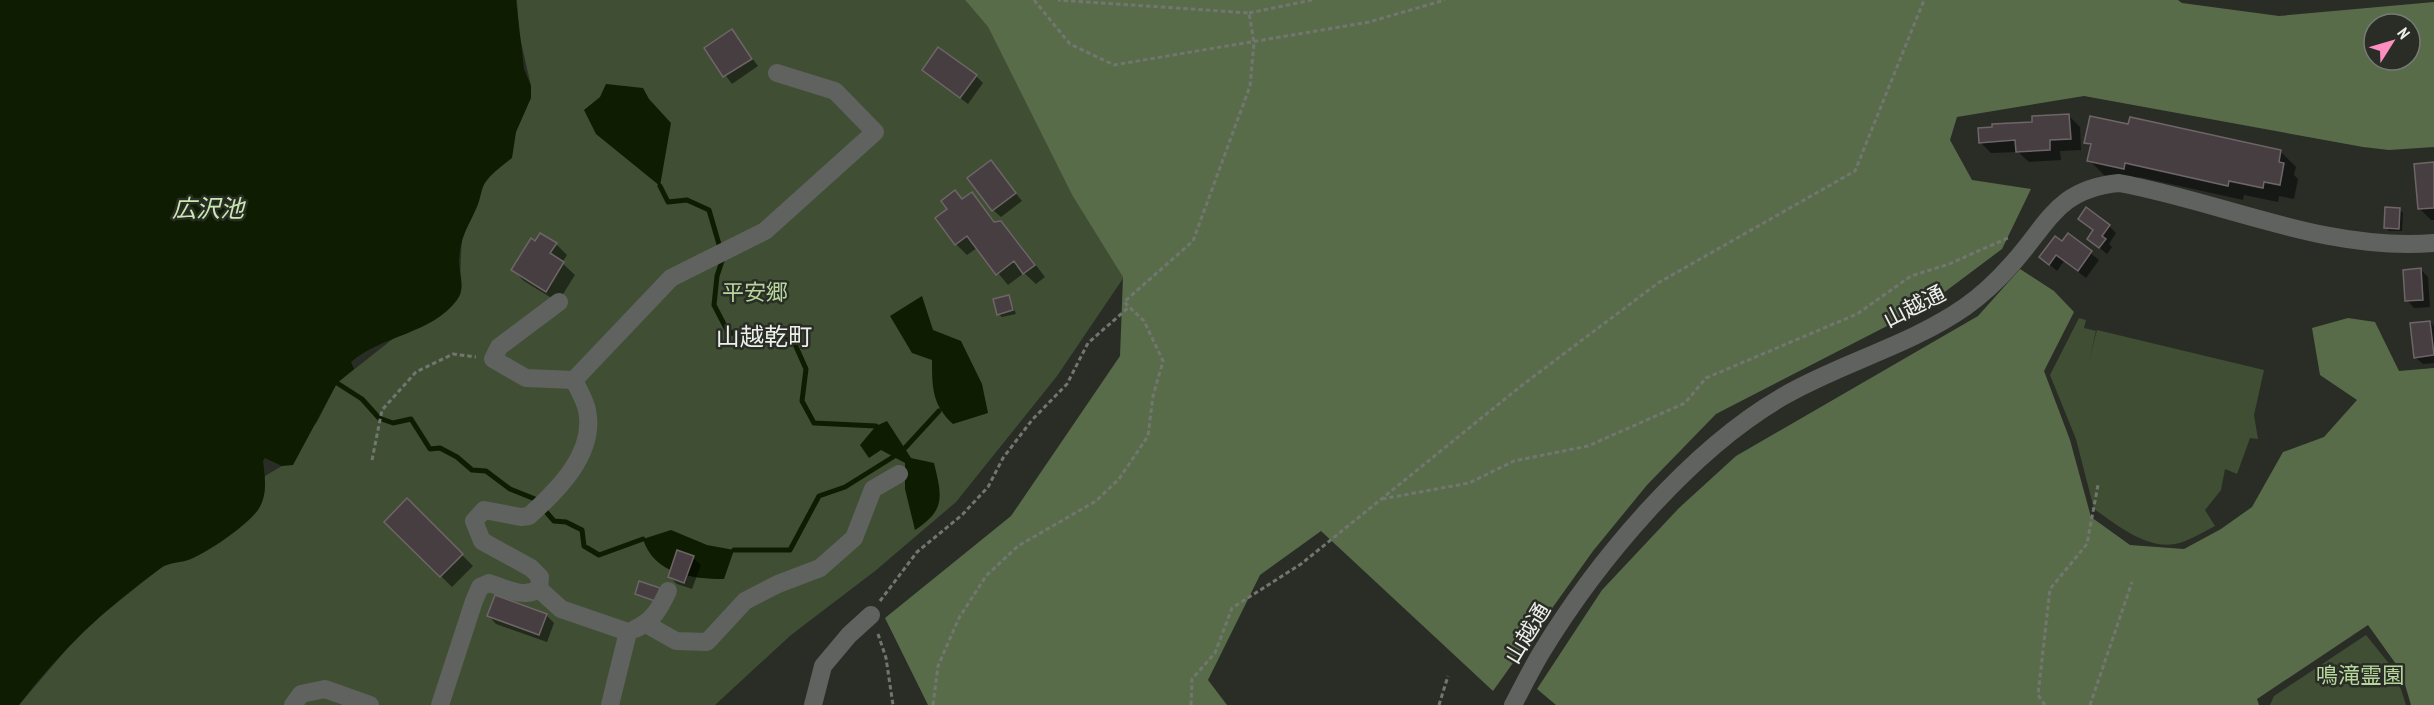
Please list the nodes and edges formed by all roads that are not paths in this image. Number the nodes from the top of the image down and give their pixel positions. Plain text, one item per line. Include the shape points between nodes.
1 (777, 73) dead end
2 (2434, 243) edge
3 (559, 302) dead end
4 (574, 380) junction
5 (899, 474) dead end
6 (539, 589) junction
7 (668, 591) dead end
8 (871, 615) road end
9 (646, 624) junction
10 (628, 632) junction
11 (293, 705) edge
12 (370, 705) edge
13 (440, 705) edge
14 (610, 705) edge
15 (813, 705) edge
16 (1513, 705) edge

1 - 4 street via 835,91 874,132 765,231 671,278
2 - 16 street, 山越通 via 2391,245 2337,237 2119,183 2081,190 2051,213 2012,264 1965,306 1784,396 1741,423 1713,448 1613,549 1540,654
3 - 4 street via 499,347 493,359 526,378
4 - 6 street via 587,410 586,437 569,477 529,516 484,510 474,522 482,541 540,577
5 - 9 street via 873,489 854,538 820,568 746,601 707,642 676,641
6 - 10 street via 561,609
6 - 13 street via 524,594 489,582 480,587
7 - 9 street
8 - 15 street via 823,666
9 - 10 street
10 - 14 street
11 - 12 street via 300,694 325,689

